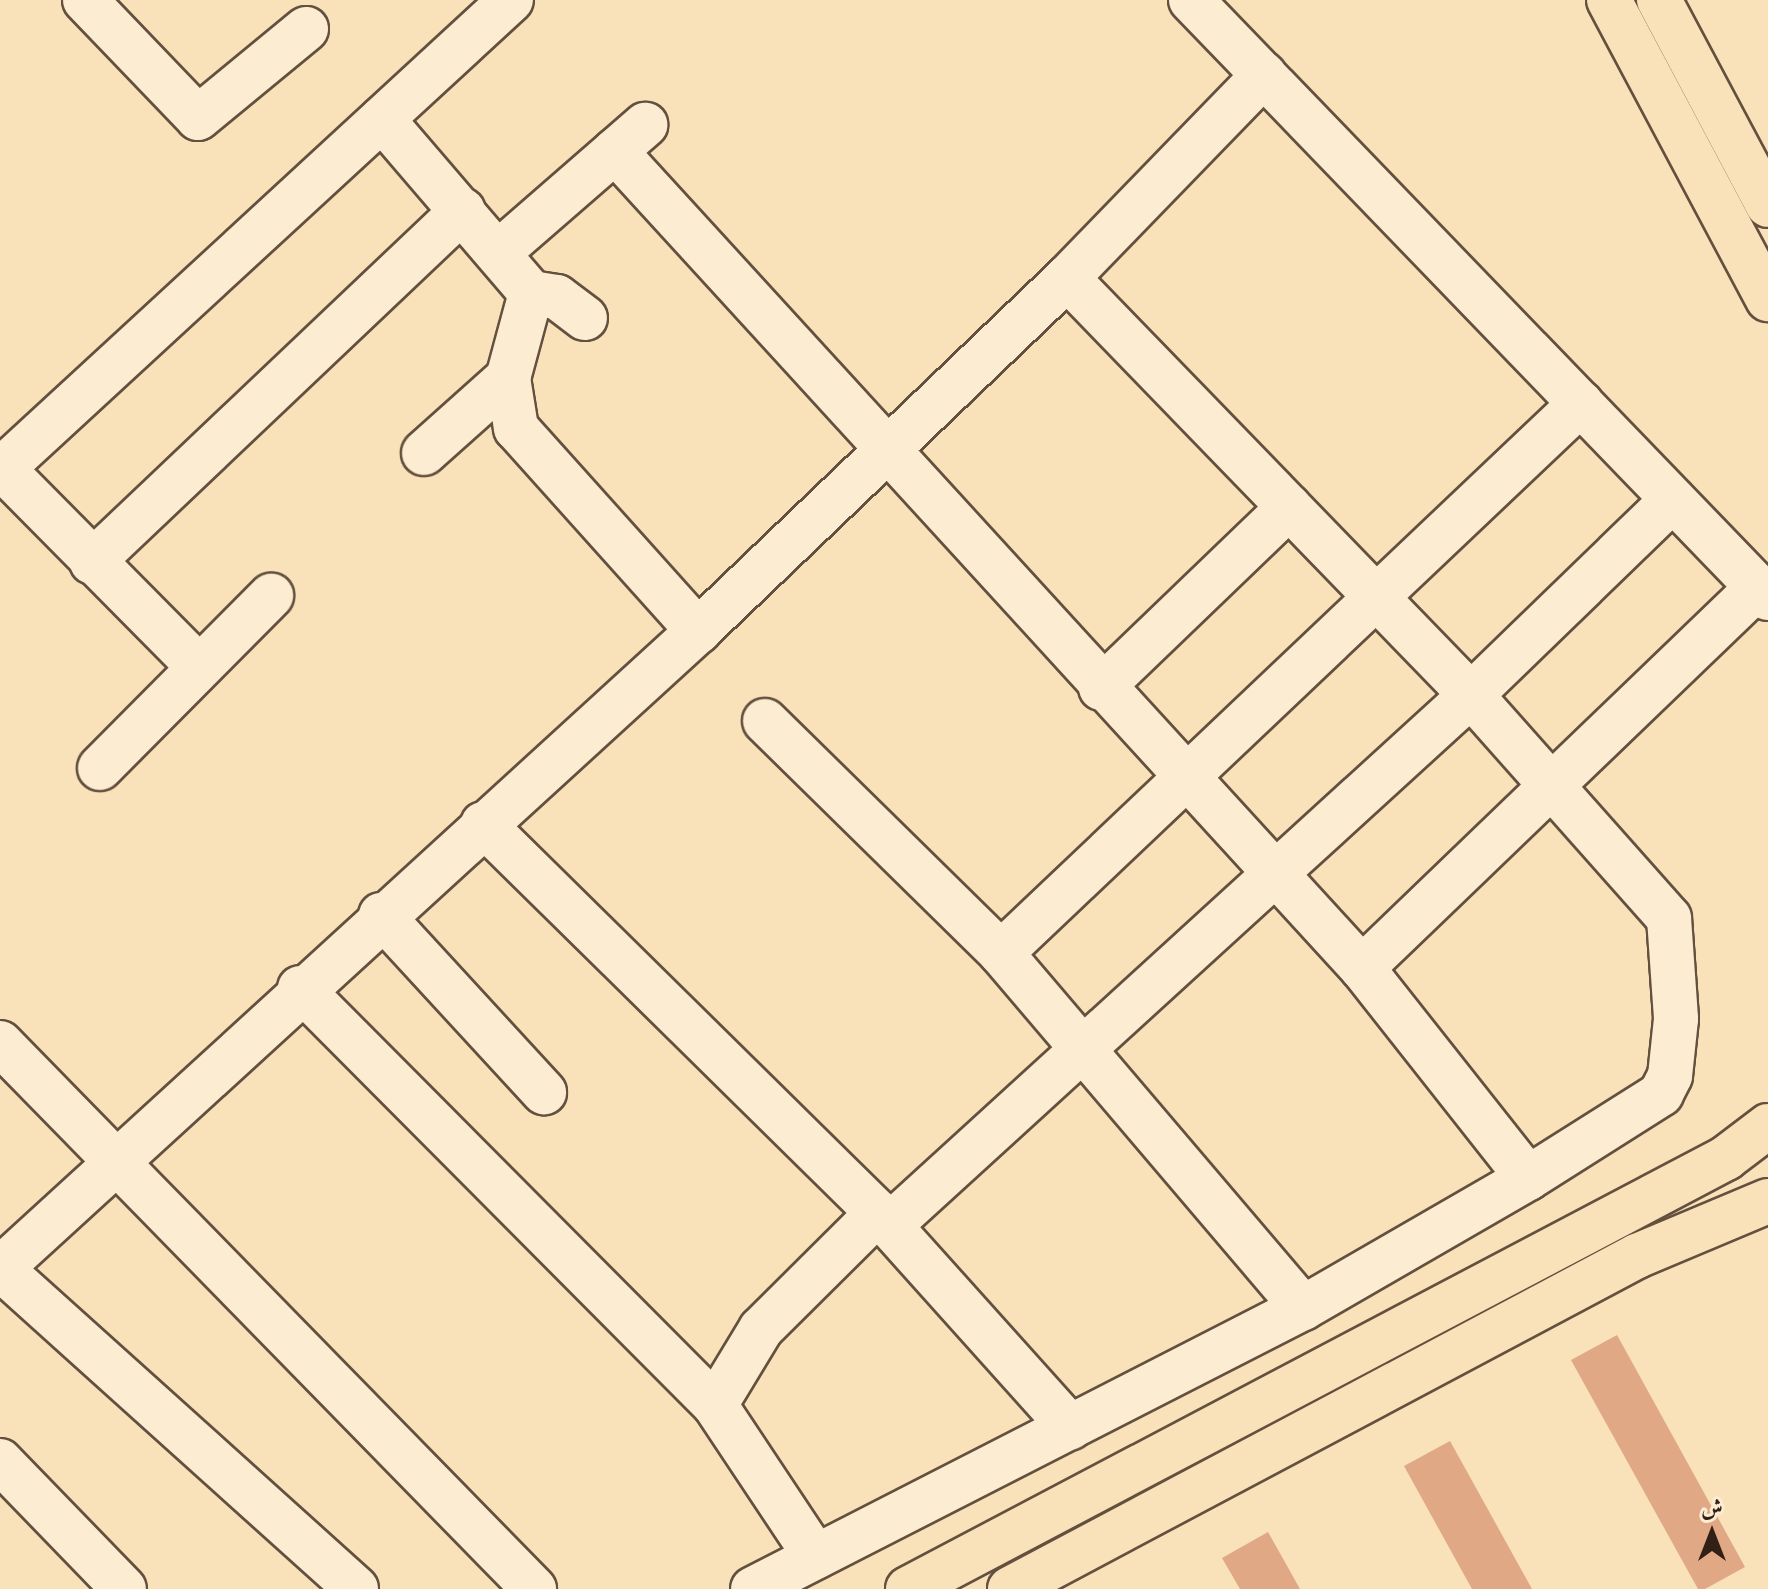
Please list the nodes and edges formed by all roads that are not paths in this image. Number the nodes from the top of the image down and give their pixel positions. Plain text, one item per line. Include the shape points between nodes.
1 (85, 0) edge
2 (511, 0) edge
3 (1191, 0) edge
4 (1609, 0) edge
5 (1659, 0) edge
6 (306, 29) dead end
7 (1264, 75) junction
8 (382, 119) junction
9 (1768, 205) edge
10 (463, 210) junction
11 (499, 252) junction
12 (1067, 278) junction
13 (531, 293) junction
14 (1768, 299) edge
15 (585, 318) dead end
16 (508, 378) junction
17 (1581, 403) junction
18 (885, 447) junction
19 (424, 453) dead end
20 (1, 467) edge
21 (1673, 499) junction
22 (1289, 507) junction
23 (92, 562) junction
24 (1763, 592) edge
25 (271, 596) dead end
26 (1378, 598) junction
27 (698, 631) junction
28 (199, 667) junction
29 (1101, 688) junction
30 (1471, 695) junction
31 (765, 721) dead end
32 (100, 768) dead end
33 (1185, 777) junction
34 (1555, 789) junction
35 (483, 824) junction
36 (1272, 871) junction
37 (381, 915) junction
38 (1001, 953) junction
39 (1362, 968) junction
40 (300, 988) junction
41 (0, 1043) edge
42 (1085, 1044) junction
43 (544, 1092) dead end
44 (1768, 1126) edge
45 (114, 1161) junction
46 (1528, 1178) junction
47 (1768, 1201) edge
48 (884, 1219) junction
49 (0, 1269) edge
50 (1303, 1308) junction
51 (715, 1405) junction
52 (1070, 1427) junction
53 (0, 1461) edge
54 (816, 1557) junction
55 (124, 1589) edge
56 (356, 1589) edge
57 (534, 1589) edge
58 (753, 1589) edge
59 (908, 1589) edge
60 (1010, 1589) edge

1 - 6 street via 198,118
2 - 8 street
3 - 7 street
4 - 14 main road
5 - 9 main road
7 - 12 street
7 - 17 street
8 - 10 street
8 - 20 street
10 - 11 street
10 - 23 street
11 - 13 street
11 - 18 street via 630,138
12 - 18 street
12 - 22 street
13 - 15 street via 557,297
13 - 16 street
16 - 19 street
16 - 27 street via 516,428
17 - 21 street
17 - 26 street
18 - 27 street
18 - 29 street
20 - 23 street
21 - 24 street
21 - 30 street
22 - 26 street
22 - 29 street
23 - 28 street
24 - 34 street
25 - 28 street
26 - 30 street
26 - 33 street
27 - 35 street
28 - 32 street
29 - 33 street
30 - 34 street
30 - 36 street
31 - 38 street
33 - 36 street
33 - 38 street
34 - 39 street
34 - 46 street via 1669,918 1674,1049 1661,1094
35 - 37 street
35 - 48 street
36 - 39 street
36 - 42 street
37 - 40 street
37 - 43 street
38 - 42 street
39 - 46 street
40 - 45 street
40 - 51 street
41 - 45 street
42 - 48 street
42 - 50 street
44 - 59 main road via 1726,1158
45 - 49 street
45 - 57 street
46 - 50 street
47 - 60 main road via 1637,1256
48 - 51 street via 761,1329
48 - 52 street
49 - 56 street
50 - 52 street
51 - 54 street
52 - 54 street
53 - 55 street
54 - 58 street

